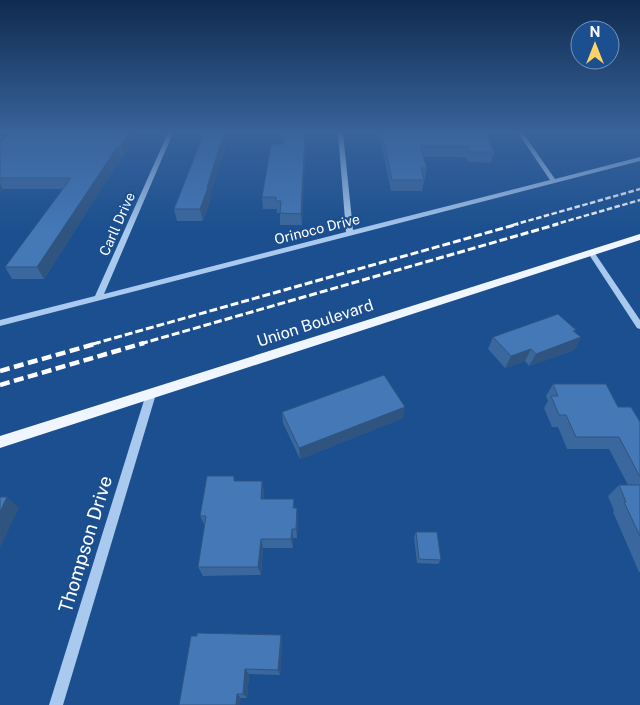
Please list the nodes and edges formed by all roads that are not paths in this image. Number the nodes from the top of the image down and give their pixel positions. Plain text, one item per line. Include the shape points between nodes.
1 (156, 166) edge
2 (343, 166) edge
3 (543, 166) edge
4 (613, 166) edge
5 (554, 181) junction
6 (350, 234) junction
7 (640, 237) edge
8 (592, 253) junction
9 (98, 298) junction
10 (0, 323) edge
11 (640, 326) edge
12 (151, 394) junction
13 (0, 442) edge
14 (56, 705) edge

1 - 9 street, Carll Drive
2 - 6 street
3 - 5 street
4 - 5 street, Orinoco Drive
5 - 6 street, Orinoco Drive
6 - 9 street, Orinoco Drive
7 - 8 main road, Union Boulevard
8 - 11 street
8 - 12 main road, Union Boulevard
9 - 10 street, Orinoco Drive
12 - 13 main road, Union Boulevard
12 - 14 street, Thompson Drive

